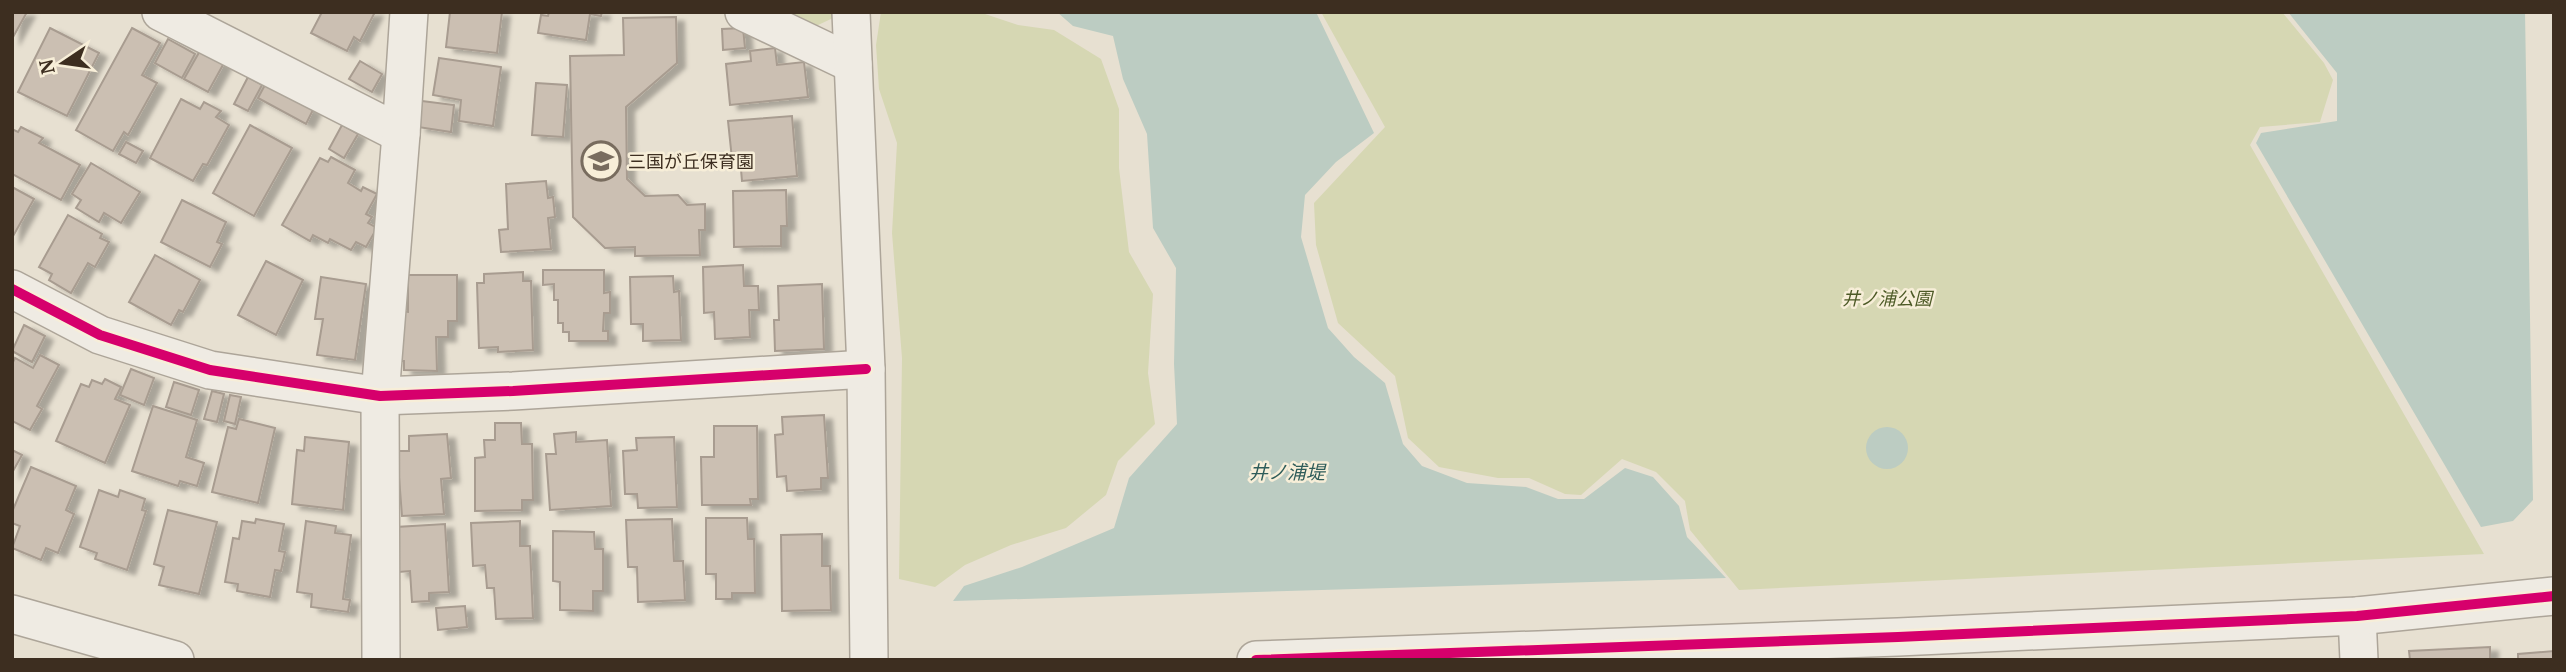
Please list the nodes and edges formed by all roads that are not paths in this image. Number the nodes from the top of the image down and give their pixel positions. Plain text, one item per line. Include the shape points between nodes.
1 (161, 12) edge
2 (409, 12) edge
3 (744, 12) edge
4 (851, 12) edge
5 (853, 64) junction
6 (401, 134) junction
7 (12, 289) edge
8 (866, 369) junction
9 (380, 396) junction
10 (2554, 596) edge
11 (12, 614) edge
12 (2357, 616) junction
13 (1899, 648) edge
14 (175, 660) edge
15 (382, 660) edge
16 (869, 660) edge
17 (1255, 660) edge
18 (2359, 660) edge

1 - 6 street
2 - 6 street
3 - 5 street
4 - 5 street
5 - 8 street
6 - 9 street
7 - 9 street via 100,335 210,370
8 - 9 street
8 - 16 street
9 - 15 street
10 - 12 street
11 - 14 street
12 - 13 street
12 - 18 street
13 - 17 street

